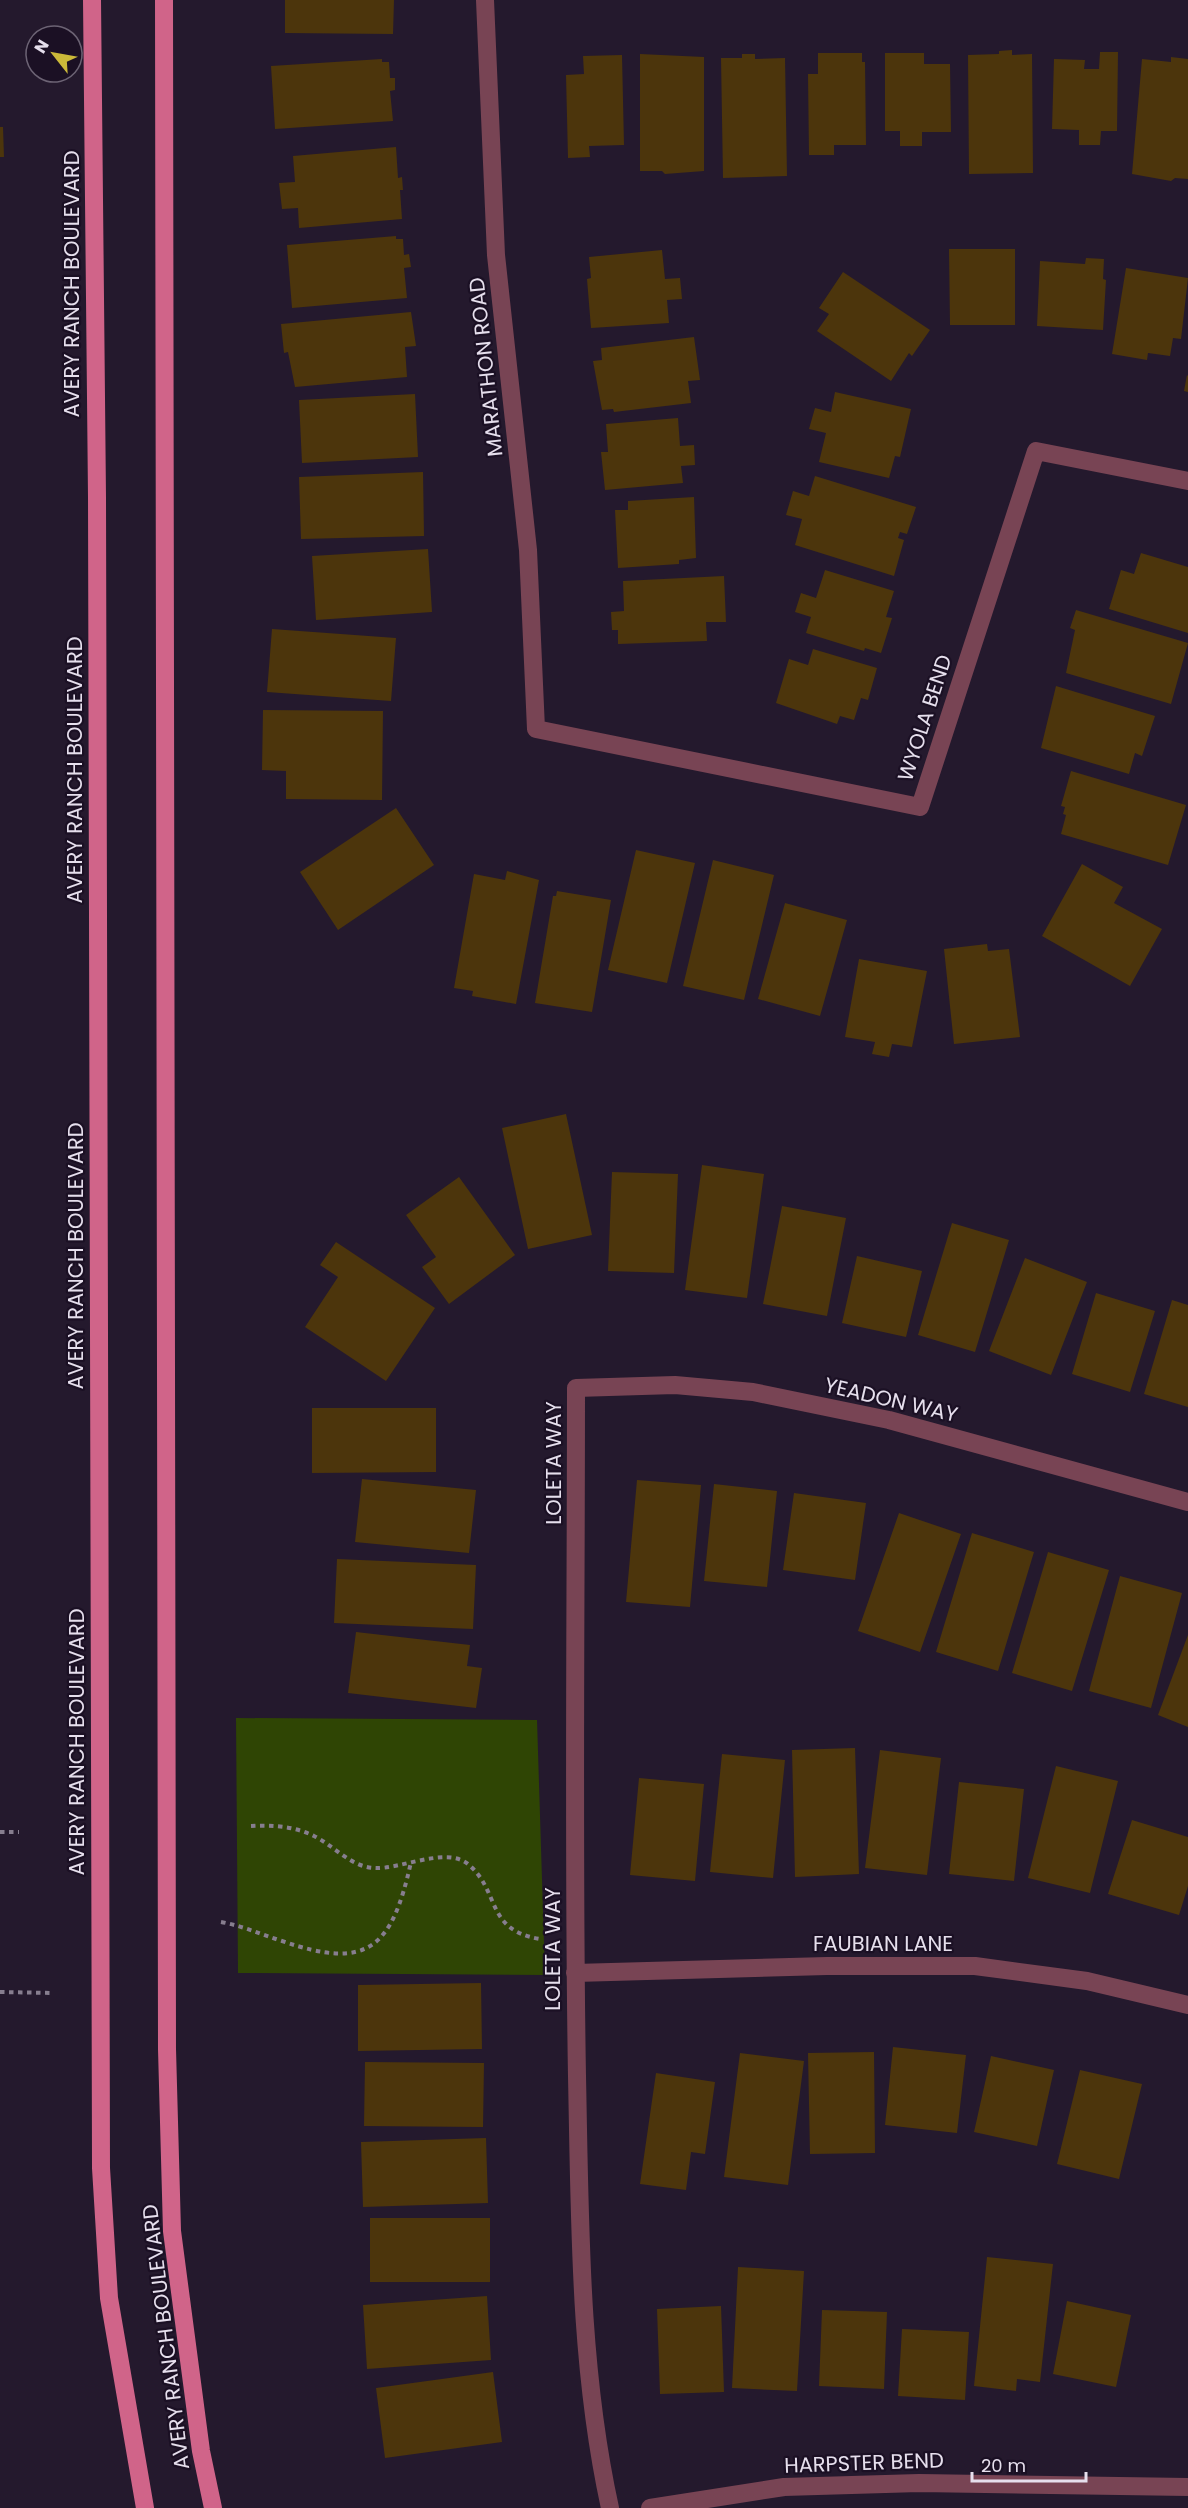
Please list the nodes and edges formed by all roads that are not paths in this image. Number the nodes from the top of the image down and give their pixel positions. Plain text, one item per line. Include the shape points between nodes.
1 (92, 0) edge
2 (164, 0) edge
3 (485, 0) edge
4 (1188, 481) edge
5 (536, 729) joint
6 (576, 1388) joint
7 (1188, 1502) edge
8 (575, 1973) junction
9 (1188, 2005) edge
10 (1188, 2487) edge
11 (145, 2508) edge
12 (213, 2508) edge
13 (610, 2508) edge
14 (650, 2508) edge

1 - 11 main road, AVERY RANCH BOULEVARD via 97,509 100,2168 109,2298
2 - 12 main road, AVERY RANCH BOULEVARD via 167,2049 172,2231 201,2451
3 - 5 street, MARATHON ROAD via 496,255 528,550
4 - 5 street, WYOLA BEND via 1036,452 920,807
6 - 7 street, YEADON WAY via 675,1385 753,1392 889,1420
6 - 8 street, LOLETA WAY
8 - 9 street, FAUBIAN LANE via 975,1966 1087,1981
8 - 13 street, LOLETA WAY via 580,2228 591,2405
10 - 14 street, HARPSTER BEND via 919,2483 784,2487

